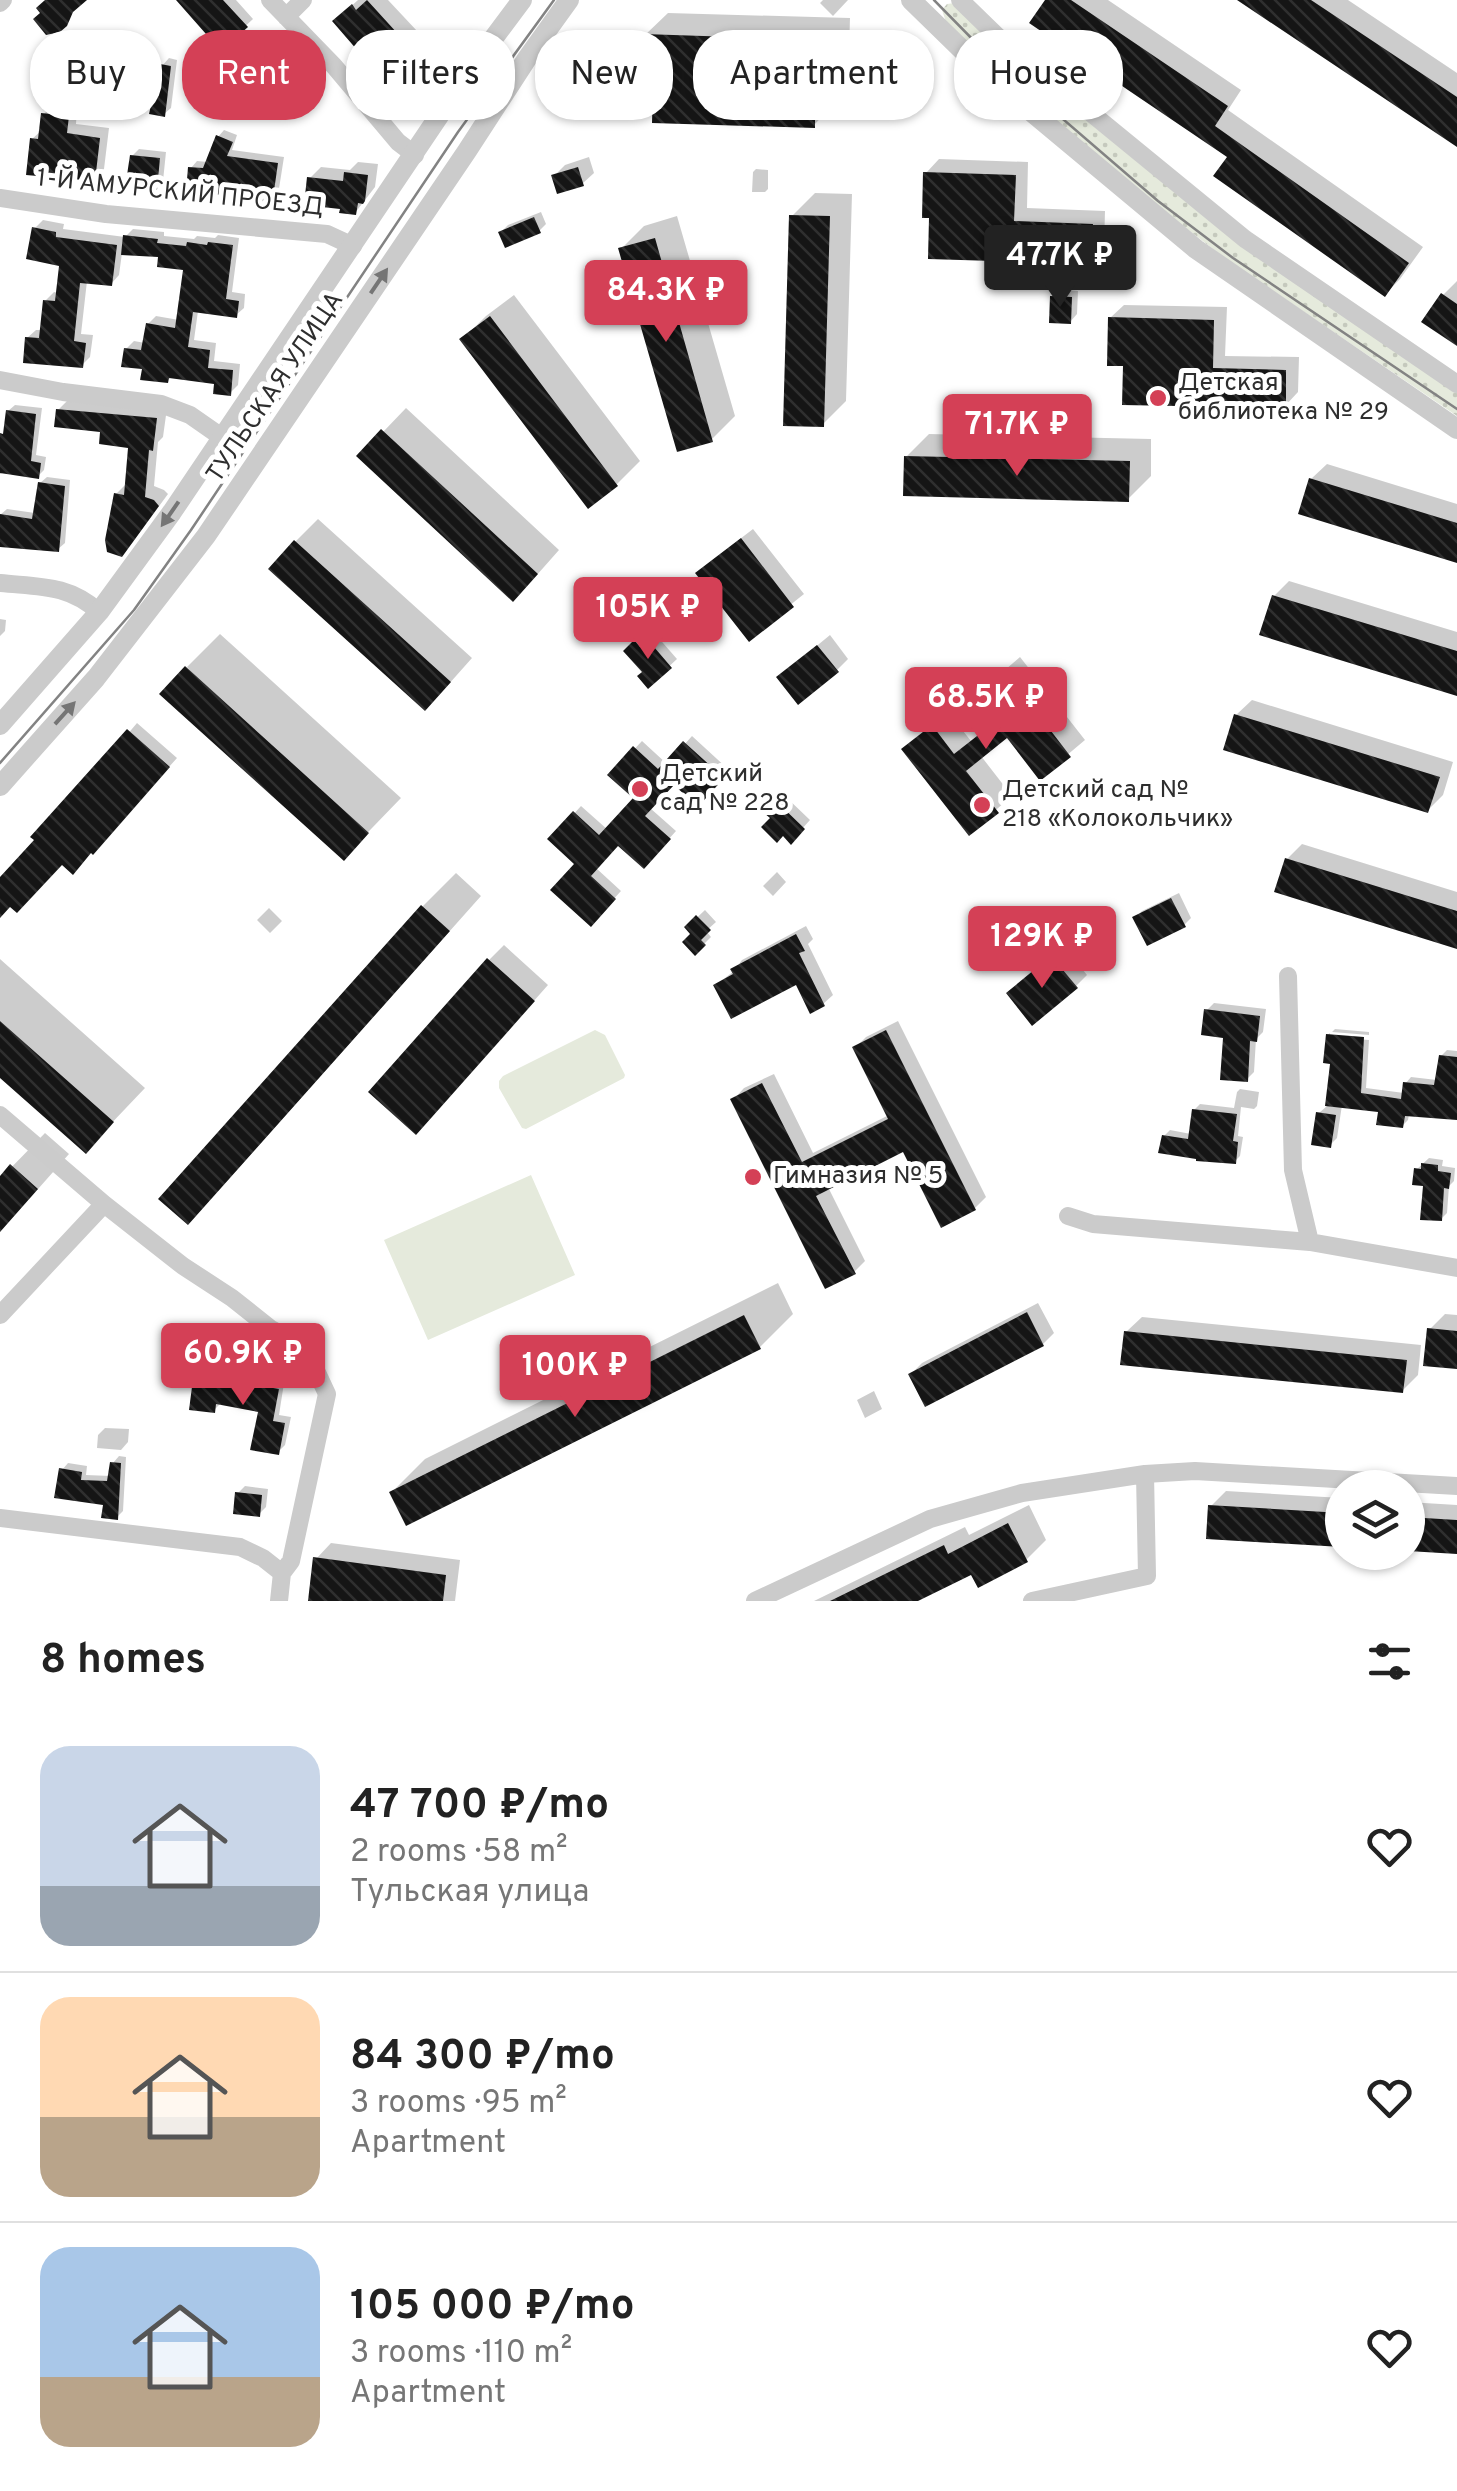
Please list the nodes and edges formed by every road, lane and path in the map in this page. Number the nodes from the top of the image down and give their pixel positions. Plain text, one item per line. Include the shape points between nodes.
1 (270, 0) edge
2 (304, 0) edge
3 (522, 0) edge
4 (568, 0) edge
5 (910, 0) edge
6 (960, 0) edge
7 (286, 17) junction
8 (415, 155) junction
9 (0, 198) edge
10 (353, 246) junction
11 (0, 380) edge
12 (1457, 384) edge
13 (1457, 429) edge
14 (223, 438) junction
15 (0, 583) edge
16 (99, 612) junction
17 (0, 725) edge
18 (0, 786) edge
19 (1288, 976) dead end
20 (0, 1116) edge
21 (104, 1204) junction
22 (1068, 1216) dead end
23 (1310, 1242) junction
24 (1457, 1268) edge
25 (0, 1315) edge
26 (1145, 1474) junction
27 (1457, 1486) edge
28 (0, 1518) edge
29 (282, 1573) junction
30 (278, 1601) edge
31 (756, 1601) edge
32 (1032, 1601) edge

1 - 7 street
2 - 7 street
3 - 8 street, ТУЛЬСКАЯ УЛИЦА
18 -> 4 street, ТУЛЬСКАЯ УЛИЦА via 96,678 206,536
5 - 13 street via 991,78 1196,250
6 - 12 street via 1245,239
7 - 8 street
8 - 10 street, ТУЛЬСКАЯ УЛИЦА
9 - 10 street, 1-Й АМУРСКИЙ ПРОЕЗД via 327,234
10 - 14 street, ТУЛЬСКАЯ УЛИЦА
11 - 14 street via 161,404 190,414
14 -> 16 street, ТУЛЬСКАЯ УЛИЦА
15 - 16 street via 72,592
16 - 17 street, ТУЛЬСКАЯ УЛИЦА
19 - 23 street via 1294,1170
20 - 21 street
21 - 25 street
21 - 29 street via 296,1342 313,1364 327,1394 291,1560
22 - 23 street via 1093,1224
23 - 24 street
26 - 27 street
26 - 31 street via 1022,1492 930,1519
26 - 32 street via 1147,1576
28 - 29 street via 240,1546
29 - 30 street

